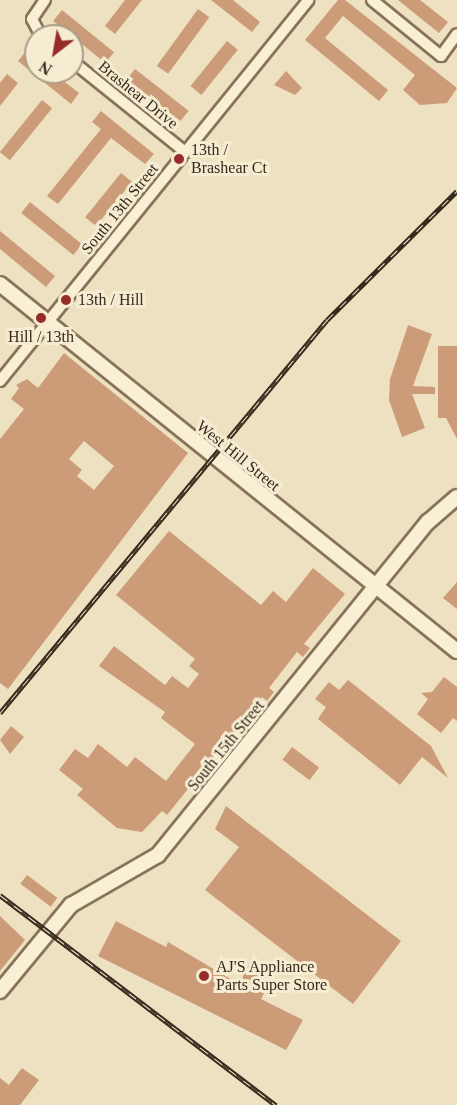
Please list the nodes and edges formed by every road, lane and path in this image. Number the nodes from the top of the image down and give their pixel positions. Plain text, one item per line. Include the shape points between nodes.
1 (45, 0) edge
2 (308, 0) edge
3 (372, 0) edge
4 (35, 24) edge
5 (457, 34) edge
6 (84, 71) edge
7 (185, 152) junction
8 (0, 284) edge
9 (47, 323) junction
10 (0, 381) edge
11 (457, 497) edge
12 (376, 586) junction
13 (457, 651) edge
14 (0, 991) edge

1 - 4 street via 32,19
2 - 7 street, South 13th Street
3 - 5 street via 441,56
6 - 7 street, Brashear Drive
7 - 9 street, South 13th Street
8 - 9 street, West Hill Street
9 - 10 street, South 13th Street
9 - 12 street, West Hill Street
11 - 12 street, South 15th Street via 428,522
12 - 13 street, West Hill Street
12 - 14 street, South 15th Street via 158,855 71,905

